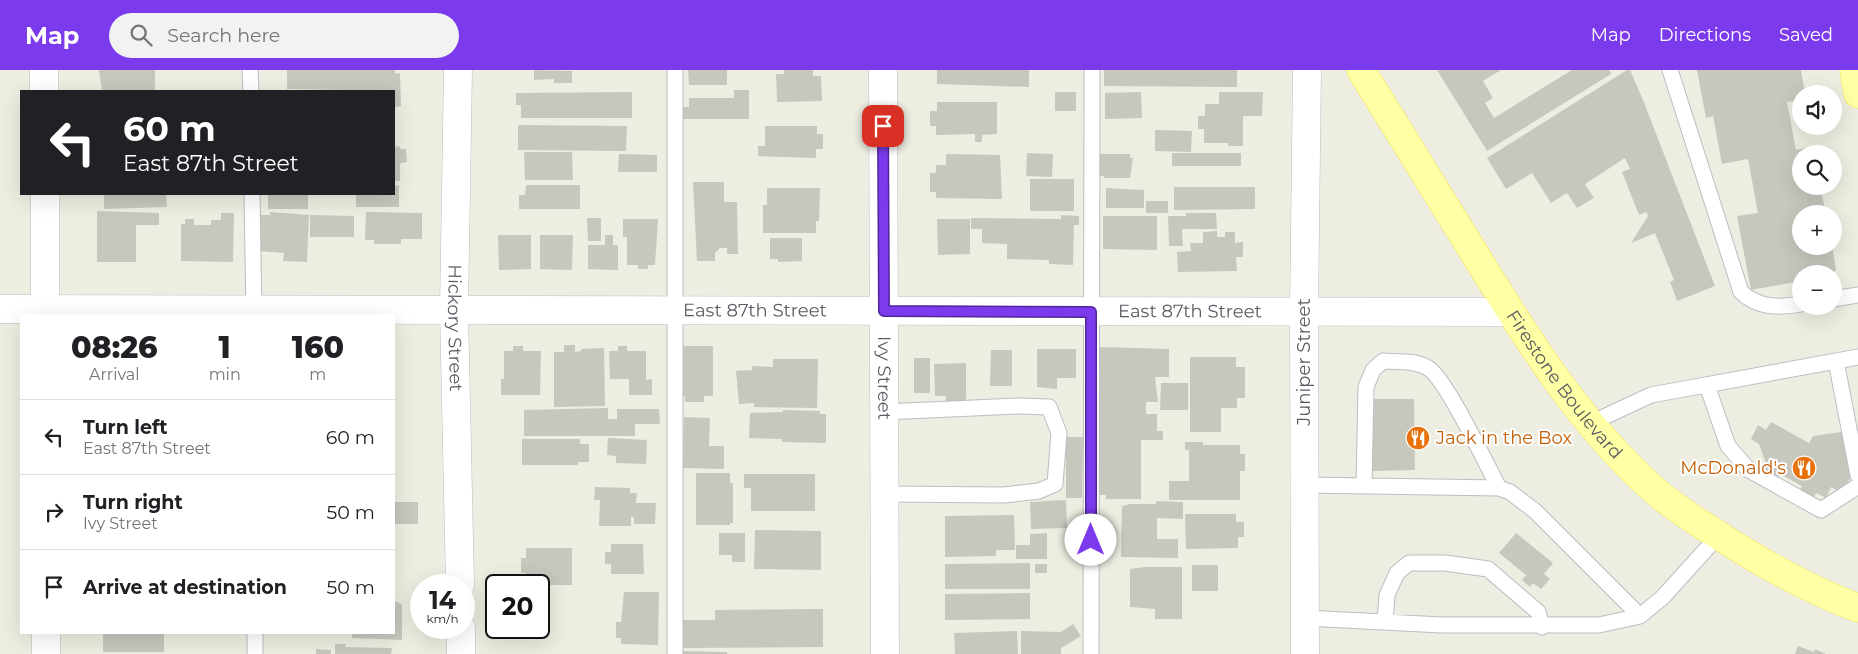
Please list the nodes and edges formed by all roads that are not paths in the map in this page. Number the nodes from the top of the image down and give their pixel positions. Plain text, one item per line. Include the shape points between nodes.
1 (44, 70) edge
2 (250, 70) edge
3 (458, 70) edge
4 (675, 70) edge
5 (883, 70) edge
6 (1092, 70) edge
7 (1307, 70) edge
8 (1361, 70) edge
9 (1670, 70) edge
10 (44, 90) edge
11 (251, 90) edge
12 (45, 195) edge
13 (252, 195) edge
14 (1858, 295) edge
15 (1842, 297) edge
16 (1792, 306) edge
17 (0, 309) edge
18 (454, 310) junction
19 (676, 311) junction
20 (884, 311) junction
21 (45, 312) edge
22 (254, 312) edge
23 (1091, 312) junction
24 (1304, 312) junction
25 (1510, 312) junction
26 (1858, 357) edge
27 (1836, 361) junction
28 (1706, 385) junction
29 (884, 412) junction
30 (1591, 423) junction
31 (1858, 475) edge
32 (1304, 485) junction
33 (1364, 486) junction
34 (1858, 486) edge
35 (1499, 488) junction
36 (885, 494) junction
37 (1719, 535) junction
38 (460, 574) edge
39 (1858, 608) edge
40 (1640, 616) junction
41 (1305, 618) junction
42 (1386, 622) junction
43 (1542, 627) junction
44 (46, 634) edge
45 (255, 634) edge
46 (461, 639) edge
47 (46, 654) edge
48 (256, 654) edge
49 (462, 654) edge
50 (676, 654) edge
51 (885, 654) edge
52 (1091, 654) edge
53 (1305, 654) edge

1 - 10 street
2 - 11 lane
3 - 18 street, Hickory Street
4 - 19 lane
5 - 20 street, Ivy Street
6 - 23 lane
7 - 24 street, Juniper Street
8 - 25 main road, Firestone Boulevard
9 - 16 lane via 1740,292 1751,302
12 - 21 street
13 - 22 lane
14 - 15 lane
17 - 21 street, East 87th Street
18 - 19 street, East 87th Street
18 - 22 street, East 87th Street
18 - 38 street, Hickory Street
19 - 20 street, East 87th Street
19 - 50 lane
20 - 23 street, East 87th Street
20 - 29 street, Ivy Street
21 - 22 street, East 87th Street
23 - 24 street, East 87th Street
23 - 52 lane
24 - 25 street, East 87th Street
24 - 32 street, Juniper Street
25 - 30 main road, Firestone Boulevard
26 - 27 lane
27 - 28 lane
27 - 31 lane
28 - 30 lane via 1651,396
28 - 34 lane via 1728,446 1749,470 1821,510
29 - 36 street, Ivy Street
29 - 36 lane via 1049,407 1059,433 1055,484 1038,491 1004,495
30 - 37 main road, Firestone Boulevard via 1653,489
32 - 33 lane
32 - 41 street, Juniper Street
33 - 35 lane
33 - 35 lane via 1366,388 1373,370 1382,361 1414,363 1430,369 1454,402
35 - 40 lane via 1510,492 1534,511
36 - 51 street, Ivy Street
37 - 39 main road, Firestone Boulevard via 1765,565
37 - 40 lane via 1663,597
40 - 43 lane via 1599,625
41 - 42 lane
41 - 53 street, Juniper Street
42 - 43 lane
42 - 43 lane via 1387,595 1396,573 1409,563 1445,563 1488,568 1538,612
44 - 47 street
45 - 48 lane
46 - 49 street

